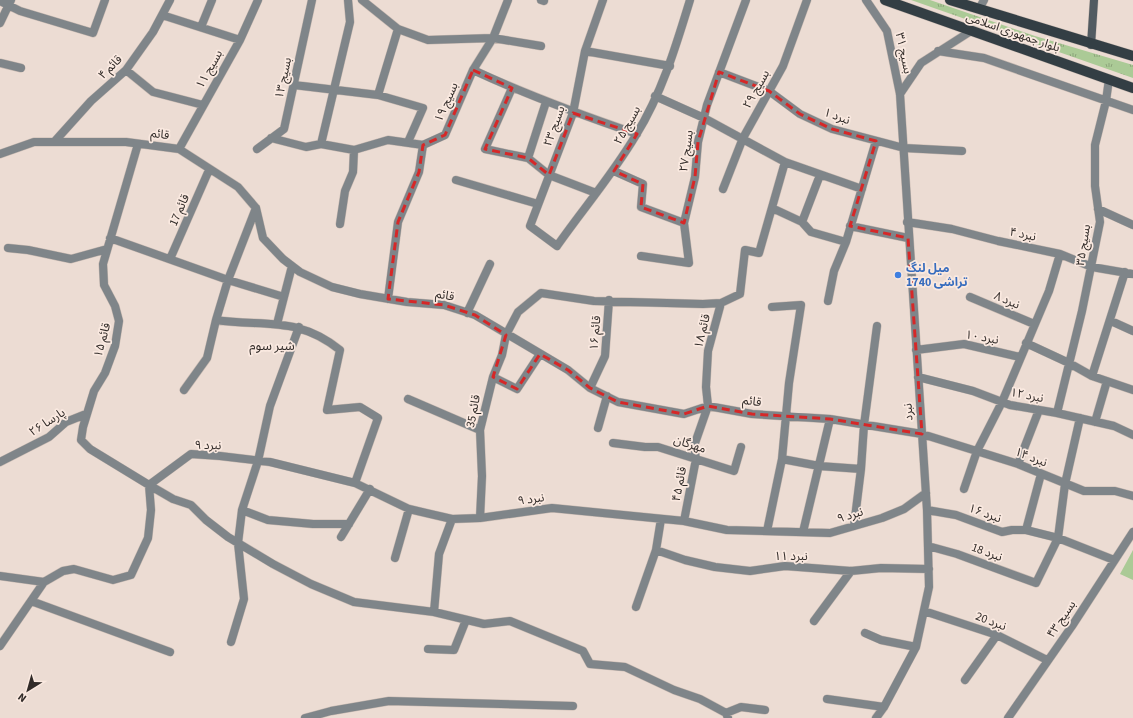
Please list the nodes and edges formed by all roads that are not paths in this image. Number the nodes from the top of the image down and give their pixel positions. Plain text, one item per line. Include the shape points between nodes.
1 (0, 0) edge
2 (105, 0) edge
3 (170, 0) edge
4 (212, 0) edge
5 (258, 0) edge
6 (312, 0) edge
7 (348, 0) edge
8 (362, 0) edge
9 (508, 0) edge
10 (603, 0) edge
11 (690, 0) edge
12 (746, 0) edge
13 (807, 0) edge
14 (866, 0) edge
15 (885, 0) edge
16 (950, 0) edge
17 (1094, 0) edge
18 (9, 3) edge
19 (373, 3) edge
20 (982, 5) edge
21 (162, 15) junction
22 (0, 23) edge
23 (201, 27) junction
24 (398, 29) junction
25 (971, 31) junction
26 (493, 38) junction
27 (240, 40) junction
28 (1091, 45) junction
29 (541, 46) dead end
30 (585, 51) junction
31 (938, 51) junction
32 (1133, 56) edge
33 (0, 63) edge
34 (670, 66) junction
35 (21, 68) dead end
36 (126, 70) junction
37 (473, 70) junction
38 (719, 72) junction
39 (1109, 79) junction
40 (294, 85) junction
41 (512, 88) junction
42 (1133, 88) edge
43 (334, 89) junction
44 (770, 91) junction
45 (900, 94) junction
46 (378, 95) junction
47 (656, 96) junction
48 (546, 102) junction
49 (1106, 102) junction
50 (203, 105) junction
51 (1133, 110) edge
52 (573, 113) junction
53 (704, 118) junction
54 (637, 134) junction
55 (271, 138) junction
56 (743, 138) junction
57 (55, 141) junction
58 (876, 141) junction
59 (408, 142) junction
60 (138, 144) junction
61 (321, 144) junction
62 (423, 145) junction
63 (904, 148) junction
64 (179, 149) junction
65 (257, 149) dead end
66 (354, 150) junction
67 (962, 151) dead end
68 (0, 154) edge
69 (528, 158) junction
70 (785, 162) junction
71 (210, 170) junction
72 (614, 171) junction
73 (549, 175) junction
74 (820, 175) junction
75 (456, 180) dead end
76 (862, 188) junction
77 (723, 189) dead end
78 (596, 193) junction
79 (538, 204) junction
80 (256, 208) junction
81 (772, 208) junction
82 (1098, 209) junction
83 (802, 222) junction
84 (907, 222) junction
85 (684, 223) junction
86 (340, 224) dead end
87 (1133, 225) edge
88 (850, 226) junction
89 (110, 238) junction
90 (908, 238) junction
91 (846, 242) junction
92 (557, 246) joint
93 (8, 248) dead end
94 (107, 249) junction
95 (1060, 254) junction
96 (640, 256) dead end
97 (170, 259) junction
98 (490, 264) dead end
99 (292, 266) junction
100 (1092, 267) junction
101 (1129, 273) edge
102 (228, 280) junction
103 (284, 297) junction
104 (970, 297) dead end
105 (388, 299) junction
106 (609, 300) junction
107 (828, 301) dead end
108 (721, 303) junction
109 (772, 307) dead end
110 (467, 313) junction
111 (216, 320) junction
112 (1111, 321) junction
113 (277, 324) junction
114 (1034, 324) junction
115 (877, 326) dead end
116 (298, 327) junction
117 (1133, 332) edge
118 (506, 335) junction
119 (1026, 343) junction
120 (916, 350) junction
121 (540, 354) junction
122 (1020, 357) junction
123 (1070, 363) junction
124 (1092, 376) junction
125 (493, 377) junction
126 (918, 377) junction
127 (1107, 381) junction
128 (590, 388) junction
129 (184, 390) dead end
130 (1133, 390) edge
131 (607, 396) junction
132 (408, 399) dead end
133 (1002, 402) junction
134 (708, 406) junction
135 (1039, 410) junction
136 (1057, 413) junction
137 (86, 414) junction
138 (785, 417) junction
139 (1080, 418) junction
140 (830, 419) junction
141 (1095, 422) junction
142 (864, 425) junction
143 (598, 428) dead end
144 (480, 430) junction
145 (922, 434) junction
146 (1133, 435) edge
147 (613, 443) dead end
148 (741, 447) dead end
149 (977, 451) junction
150 (696, 459) junction
151 (782, 459) junction
152 (258, 461) junction
153 (0, 462) edge
154 (1018, 464) junction
155 (819, 466) junction
156 (861, 468) junction
157 (1041, 474) junction
158 (355, 483) junction
159 (1065, 484) junction
160 (149, 485) junction
161 (370, 489) junction
162 (964, 489) dead end
163 (926, 493) junction
164 (1133, 496) edge
165 (409, 509) junction
166 (242, 510) junction
167 (927, 510) junction
168 (480, 518) junction
169 (452, 519) junction
170 (661, 519) junction
171 (684, 522) junction
172 (349, 524) junction
173 (854, 526) junction
174 (1026, 530) junction
175 (767, 531) junction
176 (803, 532) junction
177 (1133, 532) edge
178 (341, 537) dead end
179 (1058, 538) junction
180 (238, 543) junction
181 (928, 546) junction
182 (656, 550) junction
183 (395, 558) dead end
184 (1114, 560) junction
185 (929, 569) junction
186 (851, 571) junction
187 (0, 576) edge
188 (44, 582) junction
189 (31, 601) junction
190 (636, 607) dead end
191 (924, 611) junction
192 (434, 612) junction
193 (466, 620) junction
194 (814, 621) dead end
195 (865, 632) dead end
196 (996, 634) junction
197 (231, 642) dead end
198 (0, 646) edge
199 (916, 648) junction
200 (428, 649) dead end
201 (170, 652) dead end
202 (1047, 660) junction
203 (965, 680) dead end
204 (827, 699) dead end
205 (572, 706) dead end
206 (884, 707) junction
207 (765, 710) dead end
208 (727, 715) edge
209 (305, 718) edge
210 (876, 718) edge
211 (1008, 718) edge

1 - 18 street
2 - 18 street via 93,33
3 - 21 street, قائم ۴
4 - 23 street
5 - 27 street, بسیج ۱۱
6 - 40 street, بسیج ۱۳
7 - 43 street via 350,22
8 - 19 street
9 - 26 street, بسیج ۱۹
10 - 30 street, بسیج ۲۳
11 - 34 street, بسیج ۲۵
12 - 38 street, بسیج ۲۷
13 - 44 street, بسیج ۲۹ via 783,66
14 - 45 street, بسیج ۳۱ via 888,31
15 - 25 main road, بلوار جمهوری اسلامی
16 - 20 main road, بلوار جمهوری اسلامی
17 - 28 main road
18 - 22 street
19 - 24 street
20 - 28 main road, بلوار جمهوری اسلامی
21 - 23 street
21 - 36 street, قائم ۴
23 - 27 street
24 - 26 street via 428,40
24 - 46 street
25 - 31 street
25 - 39 main road, بلوار جمهوری اسلامی
26 - 29 street
26 - 37 street, بسیج ۱۹
27 - 50 street, بسیج ۱۱
28 - 32 main road, بلوار جمهوری اسلامی
30 - 34 street
30 - 52 street, بسیج ۲۳
31 - 45 street via 921,63
31 - 49 street via 984,58
33 - 35 street
34 - 47 street, بسیج ۲۵
36 - 50 street via 153,92
36 - 57 street, قائم ۴ via 91,101
37 - 41 street
37 - 62 street, بسیج ۱۹ via 445,135
38 - 44 street, نبرد ۱
38 - 53 street, بسیج ۲۷
39 - 42 main road, بلوار جمهوری اسلامی
39 - 49 street, بسیج ۳۵
40 - 43 street
40 - 55 street, بسیج ۱۳ via 284,129
41 - 48 street
41 - 69 street via 485,149
43 - 46 street
43 - 61 street
44 - 56 street, بسیج ۲۹
44 - 58 street, نبرد ۱ via 800,114 826,126
45 - 63 street, نبرد
46 - 59 street via 423,108
47 - 53 street
47 - 54 street, بسیج ۲۵
48 - 52 street
48 - 69 street
49 - 51 street
49 - 82 street, بسیج ۳۵ via 1095,145
50 - 64 street, بسیج ۱۱
52 - 54 street
52 - 73 street, بسیج ۲۳
53 - 56 street
53 - 85 street, بسیج ۲۷
54 - 72 street, بسیج ۲۵
55 - 61 street via 306,146
55 - 65 street, بسیج ۱۳
56 - 70 street
56 - 77 street, بسیج ۲۹
57 - 60 street, قائم
57 - 68 street, قائم via 34,142
58 - 63 street, نبرد ۱
58 - 76 street
59 - 62 street
59 - 66 street via 388,140
60 - 64 street, قائم
60 - 89 street, قائم ۱۵
61 - 66 street
62 - 105 street via 419,172 398,222
63 - 67 street, نبرد ۱
63 - 84 street, نبرد
64 - 71 street, قائم
66 - 86 street via 353,172 345,191
69 - 73 street
70 - 74 street
70 - 81 street
71 - 80 street, قائم via 238,187
71 - 97 street, قائم 17
72 - 78 street, بسیج ۲۵
72 - 85 street via 643,184 640,207
73 - 78 street
73 - 79 street, بسیج ۲۳
74 - 76 street
74 - 83 street
75 - 79 street
76 - 88 street
78 - 92 street, بسیج ۲۵
79 - 92 street, بسیج ۲۳ via 530,226
80 - 99 street, قائم via 263,238
80 - 102 street
81 - 83 street
81 - 108 street, قائم ۱۸ via 759,253 745,250 740,294
82 - 87 street
82 - 100 street, بسیج ۳۵ via 1100,222
83 - 91 street via 811,232
84 - 90 street, نبرد
84 - 95 street, نبرد ۴ via 952,229
85 - 96 street, بسیج ۲۷ via 689,263
88 - 90 street
88 - 91 street
89 - 94 street, قائم ۱۵
89 - 97 street
90 - 120 street, نبرد
91 - 107 street via 834,271
93 - 94 street via 71,259
94 - 137 street, قائم ۱۵ via 103,264 104,285 115,306 119,321 115,346
95 - 100 street, نبرد ۴
95 - 114 street via 1049,291
97 - 102 street
98 - 110 street
99 - 103 street
99 - 105 street, قائم via 332,287
100 - 101 street, نبرد ۴
100 - 123 street, بسیج ۳۵
101 - 112 street
102 - 103 street
102 - 111 street
103 - 113 street
104 - 114 street, نبرد ۸
105 - 110 street, قائم via 444,305
106 - 108 street
106 - 118 street via 594,301 541,293 518,312
106 - 128 street, قائم ۱۶ via 605,356
108 - 134 street, قائم ۱۸ via 708,350
109 - 138 street via 801,305
110 - 118 street, قائم
111 - 113 street
111 - 129 street via 207,358
112 - 117 street
112 - 124 street
113 - 116 street
114 - 119 street
115 - 142 street
116 - 152 street via 270,406
116 - 158 street via 325,338 340,350 327,410 360,407 378,418
118 - 121 street, قائم
118 - 125 street, قائم 35 via 502,355
119 - 122 street
119 - 123 street
120 - 122 street, نبرد ۱۰ via 964,344
120 - 126 street, نبرد
121 - 125 street via 517,389
121 - 128 street, قائم via 568,370
122 - 133 street
123 - 124 street
123 - 136 street, بسیج ۳۵
124 - 127 street
125 - 144 street, قائم 35
126 - 133 street, نبرد ۱۲ via 973,391
126 - 145 street, نبرد
127 - 130 street
127 - 141 street
128 - 131 street, قائم
131 - 134 street, قائم via 618,402 684,414
131 - 143 street
132 - 144 street
133 - 135 street, نبرد ۱۲
133 - 149 street
134 - 138 street, قائم
134 - 150 street, قائم ۴۵ via 694,446
135 - 136 street, نبرد ۱۲
135 - 154 street
136 - 139 street, نبرد ۱۲
137 - 153 street, پارسا ۲۶ via 66,422 49,437
137 - 160 street, قائم ۱۵ via 81,440 90,449
138 - 140 street, قائم
138 - 151 street
139 - 141 street, نبرد ۱۲
139 - 159 street
140 - 142 street, قائم
140 - 155 street
141 - 146 street, نبرد ۱۲ via 1114,426
142 - 145 street, قائم
142 - 156 street
144 - 168 street, قائم 35
145 - 149 street, نبرد ۱۴
145 - 163 street, نبرد
147 - 150 street, مهرگان via 658,447
148 - 150 street, مهرگان via 734,471
149 - 154 street, نبرد ۱۴
149 - 162 street
150 - 171 street, قائم ۴۵
151 - 155 street
151 - 175 street
152 - 158 street, نبرد ۹
152 - 160 street, نبرد ۹ via 191,454
152 - 166 street
154 - 157 street, نبرد ۱۴
155 - 156 street
155 - 176 street
156 - 173 street
157 - 159 street, نبرد ۱۴
157 - 174 street
158 - 161 street, نبرد ۹
159 - 164 street, نبرد ۱۴ via 1084,491 1115,491
159 - 179 street
160 - 180 street via 173,499 192,505 206,520
160 - 188 street via 151,510 148,538 131,575 113,580 74,569 63,571
161 - 165 street, نبرد ۹
161 - 172 street
163 - 167 street, نبرد
163 - 173 street, نبرد ۹ via 904,509
165 - 169 street, نبرد ۹
165 - 183 street
166 - 172 street via 268,520
166 - 180 street
167 - 174 street, نبرد ۱۶ via 956,515 1002,532
167 - 181 street, نبرد
168 - 169 street, نبرد ۹
168 - 170 street, نبرد ۹ via 552,508
169 - 192 street via 439,554
170 - 171 street, نبرد ۹
170 - 182 street
171 - 175 street, نبرد ۹ via 727,530
172 - 178 street
173 - 176 street, نبرد ۹ via 830,533
174 - 179 street, نبرد ۱۶
175 - 176 street, نبرد ۹
177 - 184 street, بسیج ۴۳
179 - 181 street, نبرد 18 via 1036,583
179 - 184 street, نبرد ۱۶
180 - 192 street via 311,584 354,602
180 - 197 street via 244,599
181 - 185 street, نبرد
182 - 186 street, نبرد ۱۱ via 715,567 750,571 785,566
182 - 190 street
184 - 202 street, بسیج ۴۳
185 - 186 street, نبرد ۱۱ via 881,568
185 - 191 street, نبرد via 929,587
186 - 194 street
187 - 188 street
188 - 189 street
189 - 198 street
189 - 201 street
191 - 196 street, نبرد 20
191 - 199 street, نبرد
192 - 193 street
193 - 200 street via 454,650
193 - 208 street via 484,624 510,621 583,651 590,664 625,667 700,699
195 - 199 street via 881,640
196 - 202 street, نبرد 20
196 - 203 street
199 - 206 street, نبرد
202 - 211 street, بسیج ۴۳
204 - 206 street
205 - 209 street via 389,701
206 - 210 street, نبرد
207 - 208 street via 741,707

